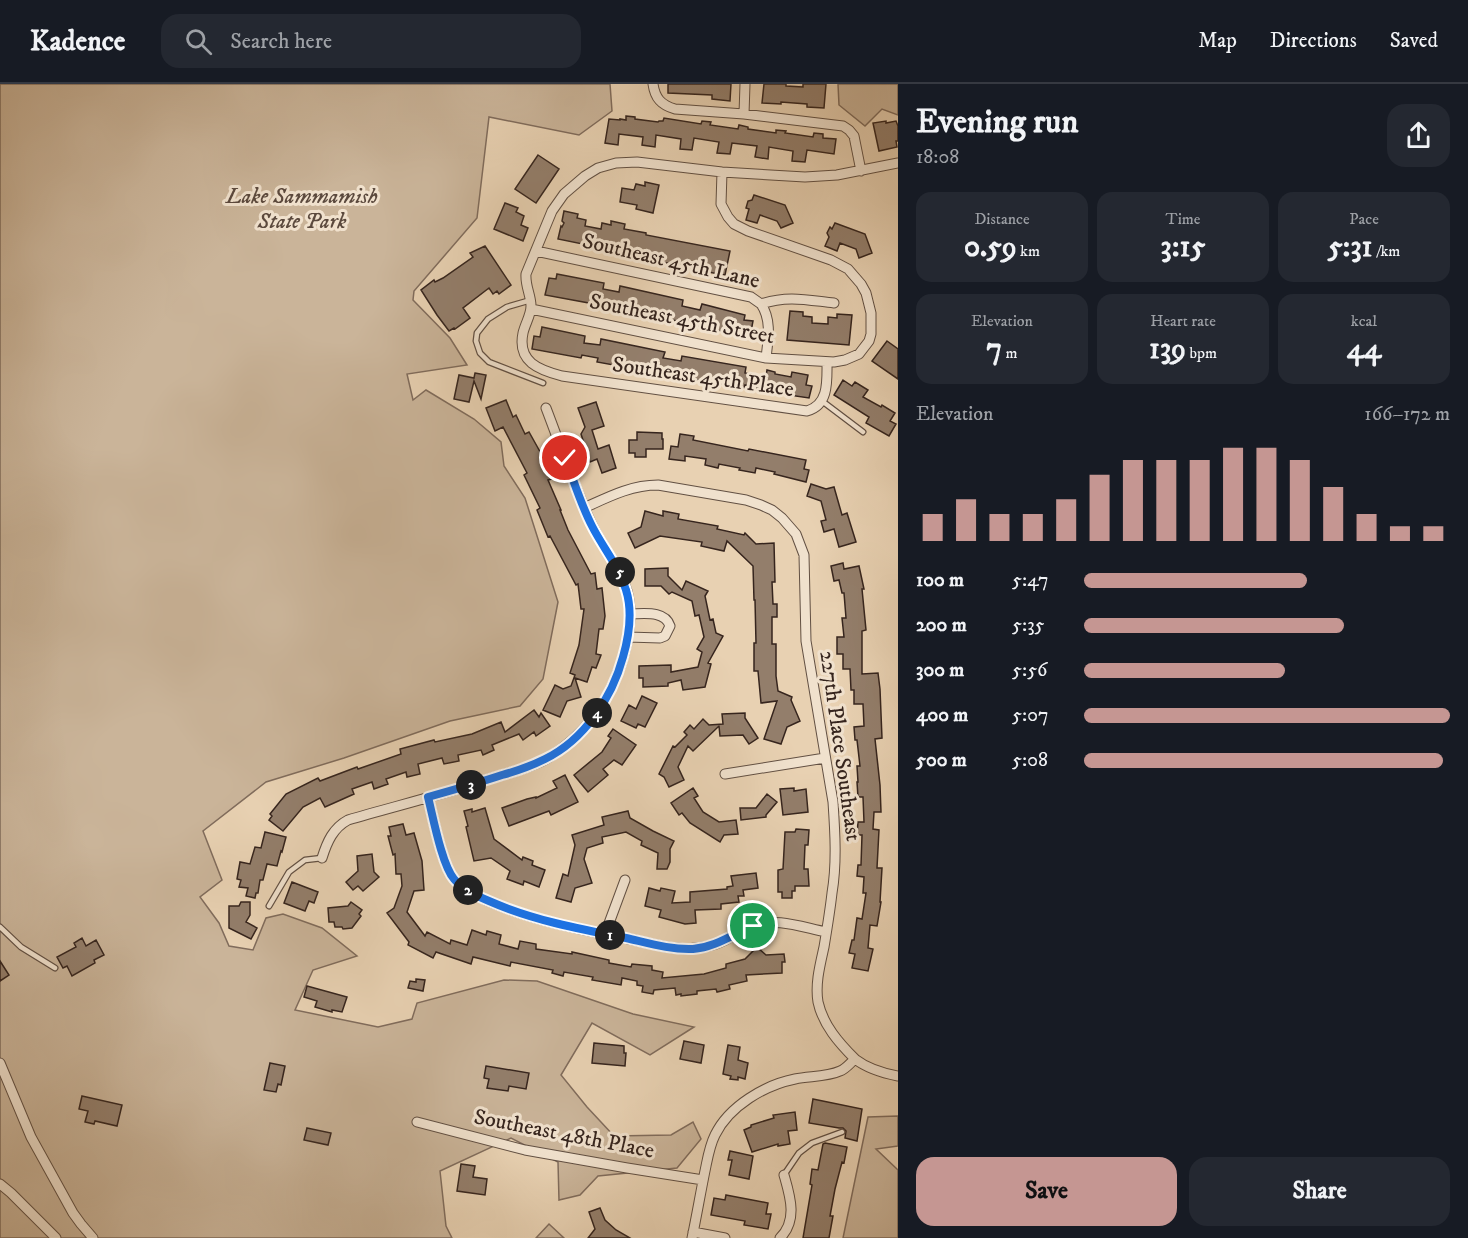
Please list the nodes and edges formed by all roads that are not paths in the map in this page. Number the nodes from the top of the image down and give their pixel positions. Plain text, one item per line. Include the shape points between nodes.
1 (653, 84) edge
2 (745, 84) edge
3 (744, 114) junction
4 (898, 163) edge
5 (861, 171) junction
6 (722, 172) junction
7 (536, 251) junction
8 (834, 303) dead end
9 (761, 304) junction
10 (531, 305) junction
11 (766, 358) junction
12 (826, 362) junction
13 (543, 383) dead end
14 (822, 401) junction
15 (546, 408) dead end
16 (863, 432) dead end
17 (584, 508) junction
18 (630, 614) junction
19 (628, 637) junction
20 (825, 758) junction
21 (725, 774) dead end
22 (428, 797) junction
23 (322, 858) joint
24 (624, 880) dead end
25 (269, 906) dead end
26 (0, 927) edge
27 (826, 932) junction
28 (605, 934) junction
29 (55, 968) dead end
30 (855, 1059) junction
31 (0, 1063) edge
32 (898, 1076) edge
33 (417, 1122) dead end
34 (842, 1132) dead end
35 (784, 1175) joint
36 (703, 1179) junction
37 (0, 1184) edge
38 (693, 1235) edge
39 (56, 1238) edge
40 (93, 1238) edge
41 (724, 1238) edge
42 (780, 1238) edge

1 - 3 street via 655,95 667,107
2 - 3 street
3 - 5 street via 843,126 854,136
4 - 5 street
5 - 6 street via 805,177
6 - 7 street via 637,162 598,168 564,194 552,211
6 - 12 street, Southeast 45th Street via 721,204 734,224 831,260 848,269 866,293 871,313 869,341 854,357
7 - 9 street, Southeast 45th Lane via 750,297
7 - 10 street via 525,282
8 - 9 street, Southeast 45th Lane via 787,298
9 - 11 street via 768,319
10 - 11 street, Southeast 45th Street
10 - 13 lane via 507,307 488,319 476,341 489,362
10 - 14 street, Southeast 45th Place via 523,334 523,352 546,372 800,411 811,410
11 - 12 street, Southeast 45th Street
12 - 14 street, Southeast 45th Place
14 - 16 lane
15 - 17 street
17 - 18 street via 622,576
17 - 20 street, 227th Place Southeast via 627,489 658,485 746,500 782,518 796,534 804,555 806,641
18 - 19 street
18 - 19 street via 658,615 670,626 660,638
19 - 22 street via 615,682 602,707 566,746 524,768
20 - 21 street
20 - 27 street, 227th Place Southeast via 835,824 833,890
22 - 23 street via 341,824
22 - 28 street via 446,862 461,886 524,915
23 - 25 lane via 305,861 289,872
24 - 28 street
26 - 29 lane via 21,947
27 - 28 street via 767,922 695,949
27 - 30 street, 227th Place Southeast via 818,1001 831,1031
30 - 32 street via 876,1071
30 - 36 street via 841,1071 777,1084 743,1104 719,1127
31 - 40 street via 31,1137 74,1213
33 - 36 street, Southeast 48th Place via 525,1150
34 - 35 lane via 812,1143
35 - 42 street via 791,1214
36 - 38 street
37 - 39 street
38 - 41 street

